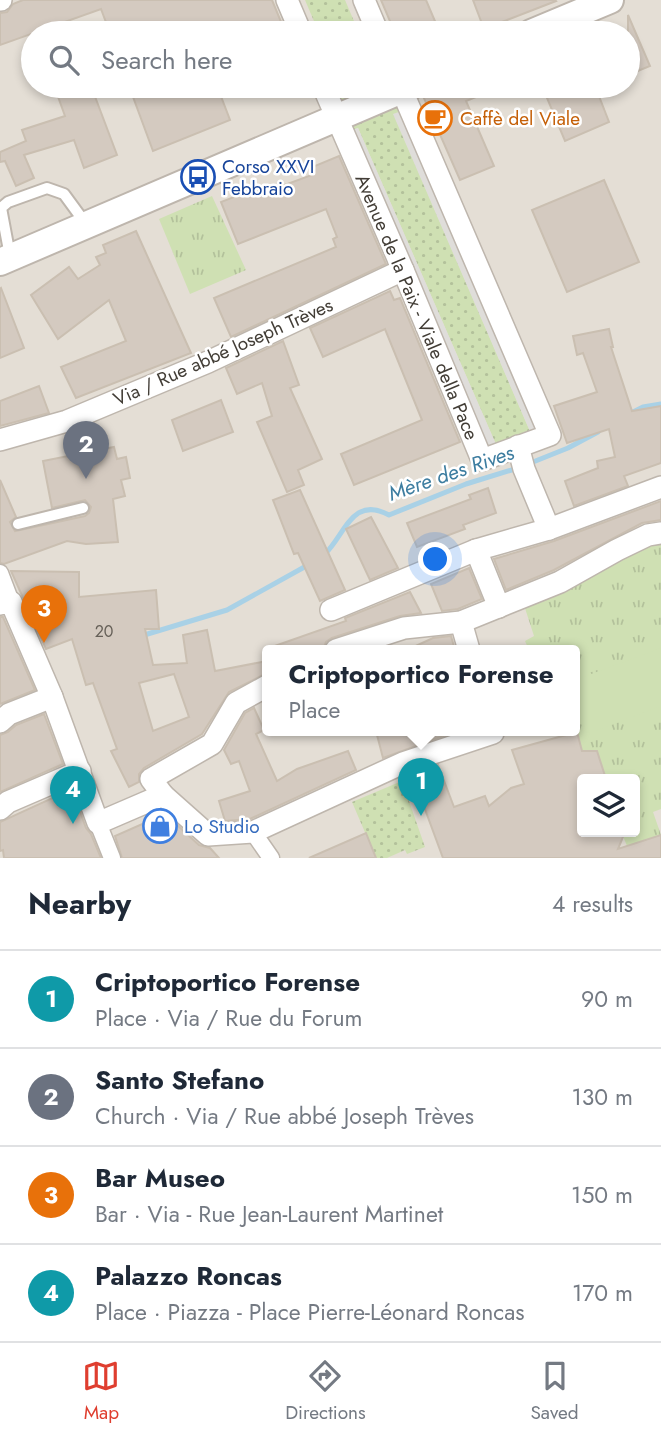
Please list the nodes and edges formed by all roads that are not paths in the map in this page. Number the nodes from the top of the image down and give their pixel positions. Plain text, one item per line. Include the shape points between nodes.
1 (287, 0) edge
2 (365, 0) edge
3 (610, 0) edge
4 (296, 21) edge
5 (373, 21) edge
6 (560, 21) edge
7 (328, 98) edge
8 (380, 98) edge
9 (409, 98) edge
10 (337, 118) junction
11 (86, 224) junction
12 (5, 260) edge
13 (403, 270) junction
14 (0, 440) edge
15 (521, 458) junction
16 (661, 487) edge
17 (83, 508) dead end
18 (19, 524) dead end
19 (549, 529) junction
20 (661, 533) edge
21 (476, 550) junction
22 (0, 573) edge
23 (6, 603) edge
24 (499, 607) junction
25 (331, 610) dead end
26 (461, 622) junction
27 (351, 645) edge
28 (468, 645) edge
29 (262, 689) edge
30 (52, 697) junction
31 (0, 722) edge
32 (484, 736) edge
33 (80, 771) junction
34 (163, 795) junction
35 (0, 809) edge
36 (98, 823) junction
37 (253, 832) junction
38 (112, 858) edge
39 (271, 858) edge

1 - 4 street
2 - 5 street
3 - 6 street
7 - 10 street, Avenue de la Paix - Viale della Pace
8 - 10 street
9 - 15 street, Avenue de la Paix - Viale della Pace via 550,435
10 - 11 street
10 - 13 street, Avenue de la Paix - Viale della Pace
11 - 12 street
11 - 12 lane via 64,194 47,188 8,202 1,208
13 - 14 street, Via / Rue abbé Joseph Trèves via 208,362 67,421
13 - 15 street, Avenue de la Paix - Viale della Pace via 482,460
15 - 19 street
16 - 19 street
17 - 18 lane
19 - 21 street
20 - 24 street
21 - 24 street
21 - 25 street
22 - 23 street
23 - 30 street
24 - 26 street
26 - 27 street via 404,628
26 - 28 street
29 - 34 street via 236,703 212,744 151,779
30 - 31 street
30 - 33 street
32 - 37 street via 403,763
33 - 35 street
33 - 36 street
34 - 36 street
34 - 37 street via 208,835
36 - 38 street
37 - 39 street

